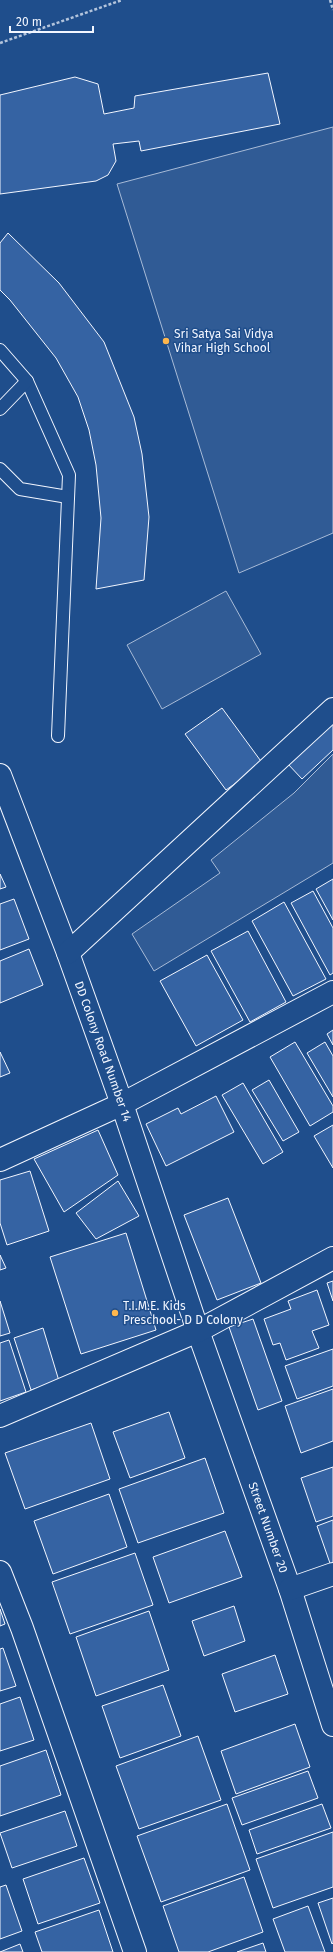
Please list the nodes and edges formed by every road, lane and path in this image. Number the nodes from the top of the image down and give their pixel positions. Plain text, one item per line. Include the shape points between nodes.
1 (122, 0) edge
2 (330, 0) edge
3 (333, 10) edge
4 (0, 42) edge
5 (0, 350) edge
6 (27, 381) junction
7 (0, 409) edge
8 (0, 469) edge
9 (68, 497) junction
10 (333, 709) edge
11 (58, 736) dead end
12 (2, 786) edge
13 (68, 953) junction
14 (333, 992) edge
15 (122, 1104) junction
16 (0, 1160) edge
17 (333, 1258) edge
18 (198, 1332) junction
19 (0, 1416) edge
20 (0, 1572) edge
21 (333, 1574) edge
22 (290, 1590) junction
23 (333, 1725) edge
24 (135, 1952) edge

1 - 4 path
2 - 3 path
5 - 6 lane
6 - 7 lane
6 - 9 lane via 69,475
8 - 9 lane via 20,489
9 - 11 lane
10 - 13 street
12 - 13 street, DD Colony Road Number 14
13 - 15 street, DD Colony Road Number 14
14 - 15 street
15 - 16 street
15 - 18 street, DD Colony Road Number 14
17 - 18 street
18 - 19 street
18 - 22 street, Street Number 20
20 - 24 street via 25,1635
21 - 22 street
22 - 23 street, Street Number 20

